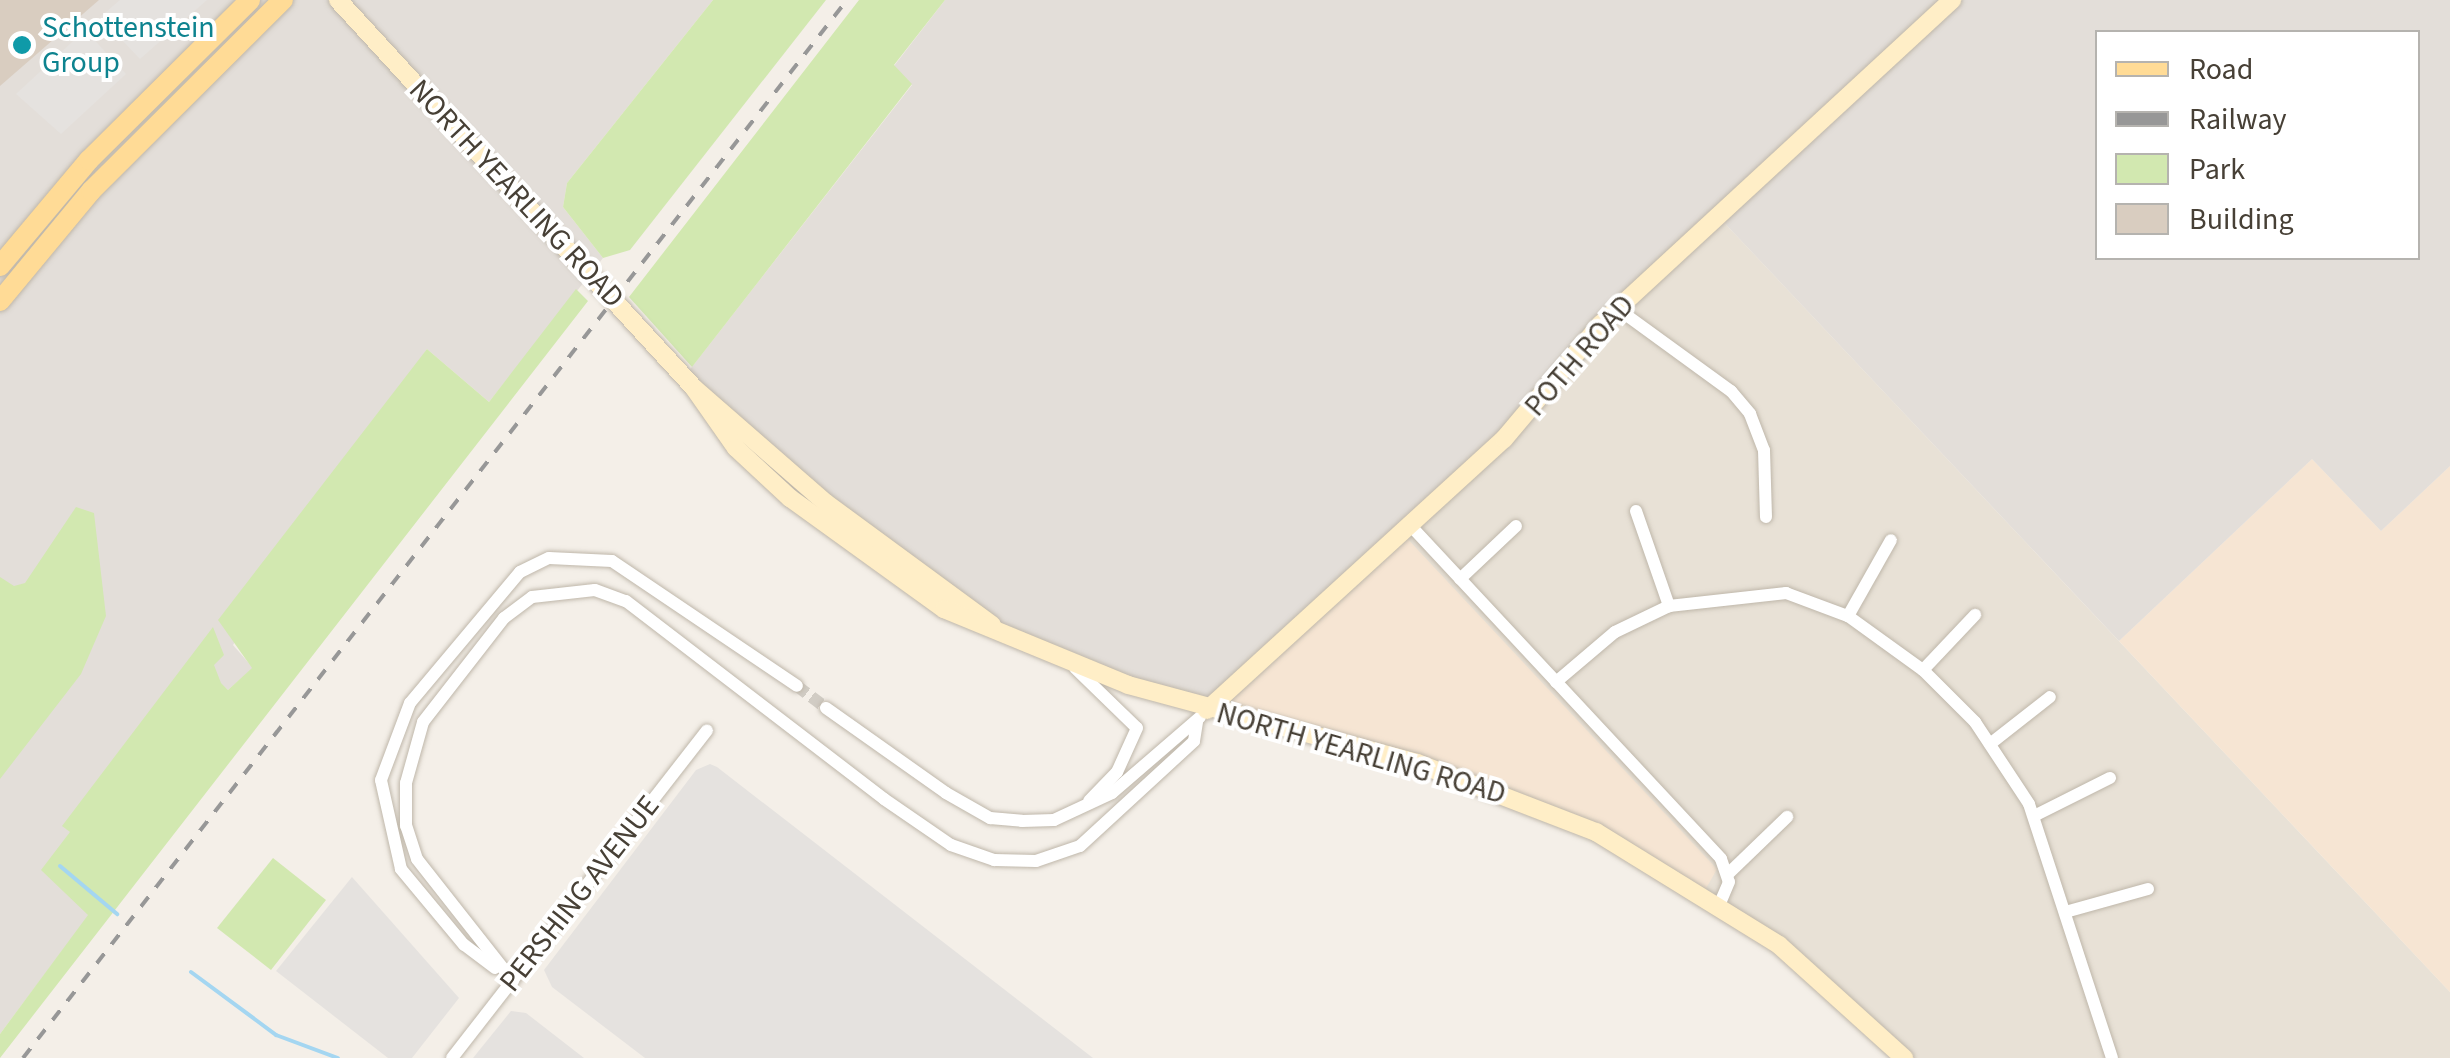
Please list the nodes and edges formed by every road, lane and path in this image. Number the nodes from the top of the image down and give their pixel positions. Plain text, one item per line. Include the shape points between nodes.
1 (250, 0) edge
2 (283, 0) edge
3 (338, 0) edge
4 (1952, 0) edge
5 (0, 266) edge
6 (0, 301) edge
7 (1618, 309) junction
8 (1636, 511) dead end
9 (1766, 517) dead end
10 (1410, 525) junction
11 (1516, 526) dead end
12 (1891, 540) dead end
13 (1460, 579) junction
14 (1669, 606) junction
15 (1848, 616) junction
16 (1975, 616) dead end
17 (1066, 660) junction
18 (1924, 670) junction
19 (1556, 682) junction
20 (796, 686) tunnel mouth
21 (2050, 698) dead end
22 (826, 708) tunnel mouth
23 (1202, 715) junction
24 (708, 730) dead end
25 (1990, 744) junction
26 (2110, 778) dead end
27 (1084, 806) junction
28 (2034, 816) junction
29 (1787, 817) dead end
30 (1729, 874) junction
31 (2148, 889) dead end
32 (1720, 903) junction
33 (2069, 911) junction
34 (514, 981) junction
35 (1892, 1053) edge
36 (452, 1058) edge
37 (2112, 1058) edge

1 - 5 main road via 89,160
2 - 6 main road via 117,164
3 - 17 main road, NORTH YEARLING ROAD via 694,388 736,448 837,536 944,608
4 - 7 main road, POTH ROAD
7 - 9 street via 1731,390 1750,414 1764,450
7 - 10 main road, POTH ROAD via 1518,426
8 - 14 street
10 - 13 street
10 - 23 main road, POTH ROAD
11 - 13 street
12 - 15 street
13 - 19 street
14 - 15 street via 1786,594
14 - 19 street via 1616,632
15 - 18 street
16 - 18 street
17 - 23 main road, NORTH YEARLING ROAD
17 - 27 street via 1137,728 1116,772
18 - 25 street
19 - 30 street
20 - 34 street via 612,561 549,558 493,597 410,703 381,780 382,809 401,869 419,894 464,945
21 - 25 street
22 - 27 street via 990,818 1054,820
23 - 27 street via 1112,793
23 - 32 main road, NORTH YEARLING ROAD via 1417,763 1527,802 1625,846
23 - 34 street via 1194,740 1080,846 1036,860 994,860 951,844 884,798 626,601 594,590 532,598 504,618 423,722 406,783 406,826 417,858
24 - 34 street, PERSHING AVENUE
25 - 28 street
26 - 28 street
28 - 33 street
29 - 30 street
30 - 32 street
31 - 33 street
32 - 35 main road, NORTH YEARLING ROAD
33 - 37 street
34 - 36 street, PERSHING AVENUE

